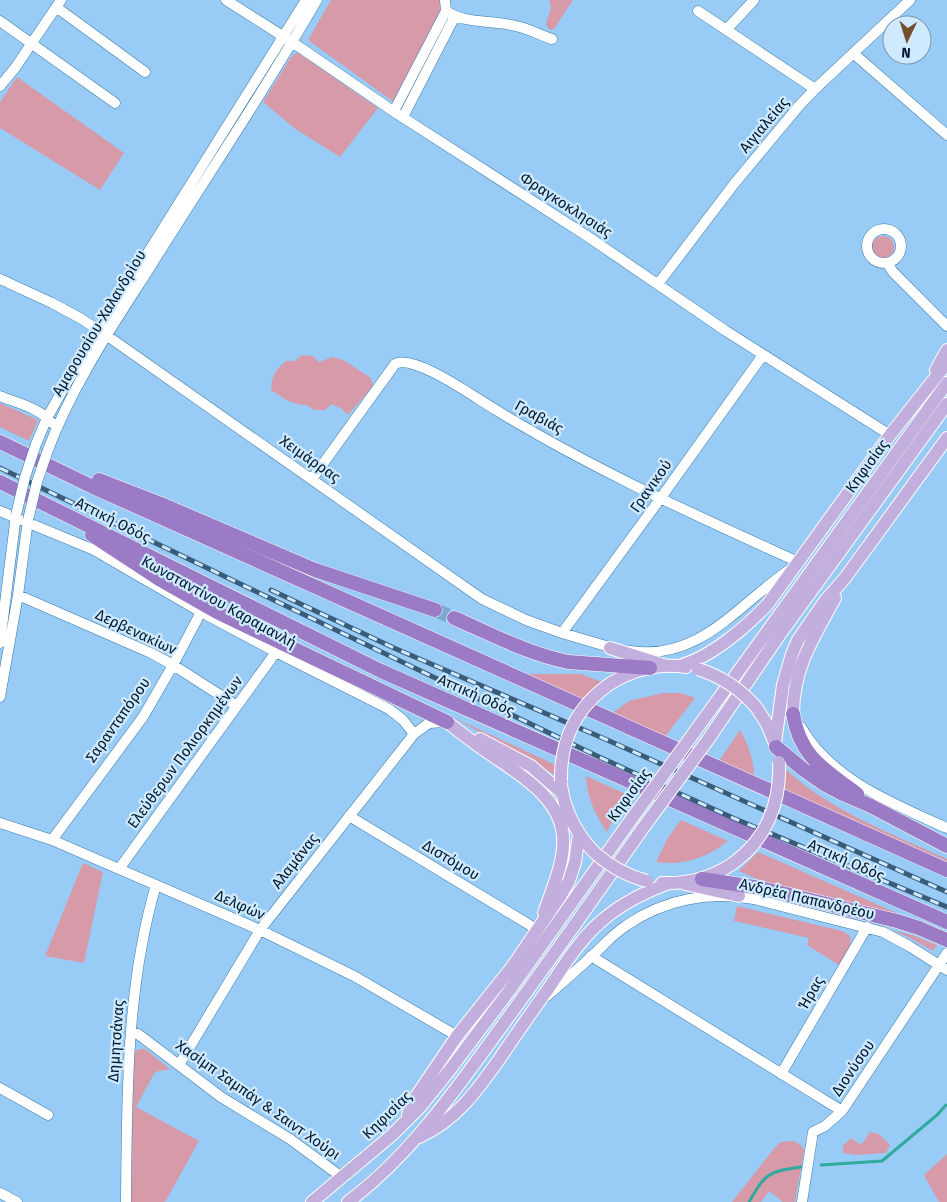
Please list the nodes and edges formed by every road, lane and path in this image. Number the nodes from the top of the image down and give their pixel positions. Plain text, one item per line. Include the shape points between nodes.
1 (226, 0) edge
2 (306, 0) edge
3 (317, 0) edge
4 (754, 0) edge
5 (910, 0) edge
6 (58, 3) edge
7 (449, 9) edge
8 (698, 10) dead end
9 (0, 20) edge
10 (727, 29) junction
11 (288, 39) junction
12 (552, 39) dead end
13 (32, 42) junction
14 (854, 53) junction
15 (145, 72) dead end
16 (0, 86) edge
17 (815, 89) junction
18 (115, 103) dead end
19 (394, 111) junction
20 (403, 117) junction
21 (947, 135) edge
22 (887, 263) dead end
23 (0, 279) edge
24 (658, 284) junction
25 (947, 326) edge
26 (102, 333) junction
27 (947, 350) edge
28 (763, 355) junction
29 (947, 364) edge
30 (947, 383) edge
31 (927, 389) junction
32 (0, 396) edge
33 (947, 406) edge
34 (48, 418) junction
35 (54, 435) junction
36 (890, 436) junction
37 (0, 442) edge
38 (945, 444) edge
39 (23, 453) junction
40 (312, 479) junction
41 (0, 482) edge
42 (660, 499) junction
43 (48, 505) junction
44 (0, 511) edge
45 (16, 517) junction
46 (28, 521) junction
47 (796, 564) junction
48 (845, 578) junction
49 (18, 595) junction
50 (435, 610) tunnel mouth
51 (201, 612) junction
52 (454, 618) tunnel mouth
53 (562, 633) junction
54 (0, 643) edge
55 (610, 648) junction
56 (276, 652) junction
57 (174, 665) junction
58 (672, 666) junction
59 (650, 668) junction
60 (0, 698) edge
61 (238, 706) junction
62 (793, 714) junction
63 (446, 722) junction
64 (414, 734) junction
65 (776, 747) junction
66 (562, 788) junction
67 (870, 806) junction
68 (349, 816) junction
69 (0, 823) edge
70 (947, 828) edge
71 (581, 837) junction
72 (52, 840) junction
73 (947, 846) edge
74 (119, 869) junction
75 (947, 870) edge
76 (702, 879) junction
77 (669, 883) junction
78 (156, 885) junction
79 (739, 896) junction
80 (947, 922) edge
81 (867, 927) junction
82 (260, 930) junction
83 (538, 930) junction
84 (947, 940) edge
85 (947, 952) edge
86 (591, 956) junction
87 (943, 967) edge
88 (537, 1005) junction
89 (131, 1032) junction
90 (457, 1036) junction
91 (178, 1065) junction
92 (781, 1074) junction
93 (0, 1088) edge
94 (842, 1111) junction
95 (48, 1115) dead end
96 (405, 1123) junction
97 (417, 1138) junction
98 (343, 1178) junction
99 (0, 1193) edge
100 (358, 1198) edge
101 (17, 1202) edge
102 (126, 1202) edge
103 (312, 1202) edge
104 (348, 1202) edge
105 (802, 1202) edge

1 - 11 street, Φραγκοκλησιάς
2 - 11 street, Αμαρουσίου-Χαλανδρίου
3 - 11 street, Αμαρουσίου-Χαλανδρίου
4 - 10 street
5 - 14 street, Αιγιαλείας
6 - 13 street
6 - 15 street
7 - 12 street via 481,23 509,24
7 - 19 street
7 - 20 street
8 - 10 street
9 - 13 street
10 - 17 street
11 - 19 street, Φραγκοκλησιάς
11 - 26 street, Αμαρουσίου-Χαλανδρίου
13 - 16 street
13 - 18 street
14 - 17 street, Αιγιαλείας
14 - 21 street
17 - 24 street, Αιγιαλείας via 734,184
19 - 20 street, Φραγκοκλησιάς
20 - 24 street, Φραγκοκλησιάς
22 - 25 street
23 - 26 street, Χειμάρρας via 52,303
24 - 28 street, Φραγκοκλησιάς
26 - 34 street, Αμαρουσίου-Χαλανδρίου via 67,382
26 - 35 street, Αμαρουσίου-Χαλανδρίου
26 - 40 street, Χειμάρρας
27 - 31 main road
28 - 36 street, Φραγκοκλησιάς
28 - 42 street, Γρανικού
29 - 31 main road
30 - 96 main road, Κηφισίας, bridge via 449,1072
31 - 36 main road, Κηφισίας
32 - 34 street
33 - 97 main road, Κηφισίας, bridge via 778,637 474,1065
34 - 35 street
34 - 45 street, Αμαρουσίου-Χαλανδρίου, bridge via 25,477
35 - 46 street, Αμαρουσίου-Χαλανδρίου, bridge via 37,482
36 - 47 main road, Κηφισίας
37 - 39 highway, Αττική Οδός
38 - 48 main road
39 - 50 highway via 161,504 315,570
39 - 75 highway, Αττική Οδός
40 - 42 street, Γραβιάς via 395,364 405,361 426,368 536,433
40 - 53 street, Χειμάρρας via 482,599
41 - 43 highway, Αττική Οδός
42 - 47 street, Γραβιάς
42 - 53 street, Γρανικού
43 - 63 highway via 130,562 188,596
43 - 80 highway, Αττική Οδός via 381,671
44 - 45 street, Κωνσταντίνου Καραμανλή
45 - 46 street, Κωνσταντίνου Καραμανλή
45 - 54 street, Αμαρουσίου-Χαλανδρίου
46 - 49 street, Αμαρουσίου-Χαλανδρίου
46 - 51 street, Κωνσταντίνου Καραμανλή via 101,554
47 - 55 street, Χειμάρρας via 726,621 693,641 649,652
47 - 58 main road, Κηφισίας via 774,597 746,626 691,662
48 - 62 main road via 803,658 795,688
48 - 65 main road via 816,613 792,654 783,685
49 - 57 street, Δερβενακίων via 132,643
49 - 60 street, Αμαρουσίου-Χαλανδρίου
51 - 56 street, Κωνσταντίνου Καραμανλή
51 - 57 street, Σαρανταπόρου
52 - 59 highway via 555,660
53 - 55 street, Χειμάρρας
55 - 58 main road
56 - 61 street, Ελεύθερων Πολιορκημένων
56 - 64 street, Κωνσταντίνου Καραμανλή via 389,709
57 - 61 street, Δερβενακίων
57 - 72 street, Σαρανταπόρου via 143,717
58 - 59 main road
58 - 65 main road, bridge via 698,669 726,680 756,707
59 - 66 main road, bridge via 632,672 611,683 589,701 568,736 562,758
61 - 74 street, Ελεύθερων Πολιορκημένων
62 - 67 highway via 799,738 810,756
62 - 70 street via 809,741 841,771 887,801
63 - 64 street via 429,723
63 - 66 main road via 522,761
63 - 83 main road via 532,784 546,798 562,826 561,856
64 - 68 street, Αλαμάνας
65 - 67 highway via 824,784
65 - 76 main road, bridge via 779,783 769,821 752,847 726,868
66 - 71 main road via 568,815
67 - 73 highway
68 - 82 street, Αλαμάνας
68 - 83 street, Διστόμου
69 - 72 street, Δελφών
71 - 77 main road, bridge via 613,868 634,878
71 - 83 main road via 569,881
72 - 74 street, Δελφών
74 - 78 street, Δελφών
76 - 77 main road
76 - 84 highway via 761,888 897,921
77 - 79 main road
77 - 88 main road via 635,898 603,919 572,954
78 - 82 street, Δελφών
78 - 89 street, Δημητσάνας via 143,935
79 - 81 street, Ανδρέα Παπανδρέου
79 - 86 street, Ανδρέα Παπανδρέου via 692,898 658,908 626,925
81 - 87 street, Ανδρέα Παπανδρέου via 891,936
81 - 92 street, Ήρας
82 - 90 street, Δελφών via 354,976
82 - 91 street, Αλαμάνας
83 - 90 main road
85 - 87 street, Διονύσου
86 - 88 street, Ανδρέα Παπανδρέου
86 - 92 street
87 - 94 street, Διονύσου
88 - 97 main road via 461,1109 444,1124
89 - 91 street, Χασίμπ Σαμπάγ & Σαιντ Χούρι
89 - 102 street, Δημητσάνας
90 - 96 main road via 414,1101
91 - 98 street, Χασίμπ Σαμπάγ & Σαιντ Χούρι via 220,1097 290,1139
92 - 94 street
93 - 95 street
94 - 105 street, Διονύσου via 814,1132
96 - 98 main road, Κηφισίας
97 - 100 main road, Κηφισίας
98 - 103 main road, Κηφισίας
99 - 101 street
100 - 104 main road, Κηφισίας

